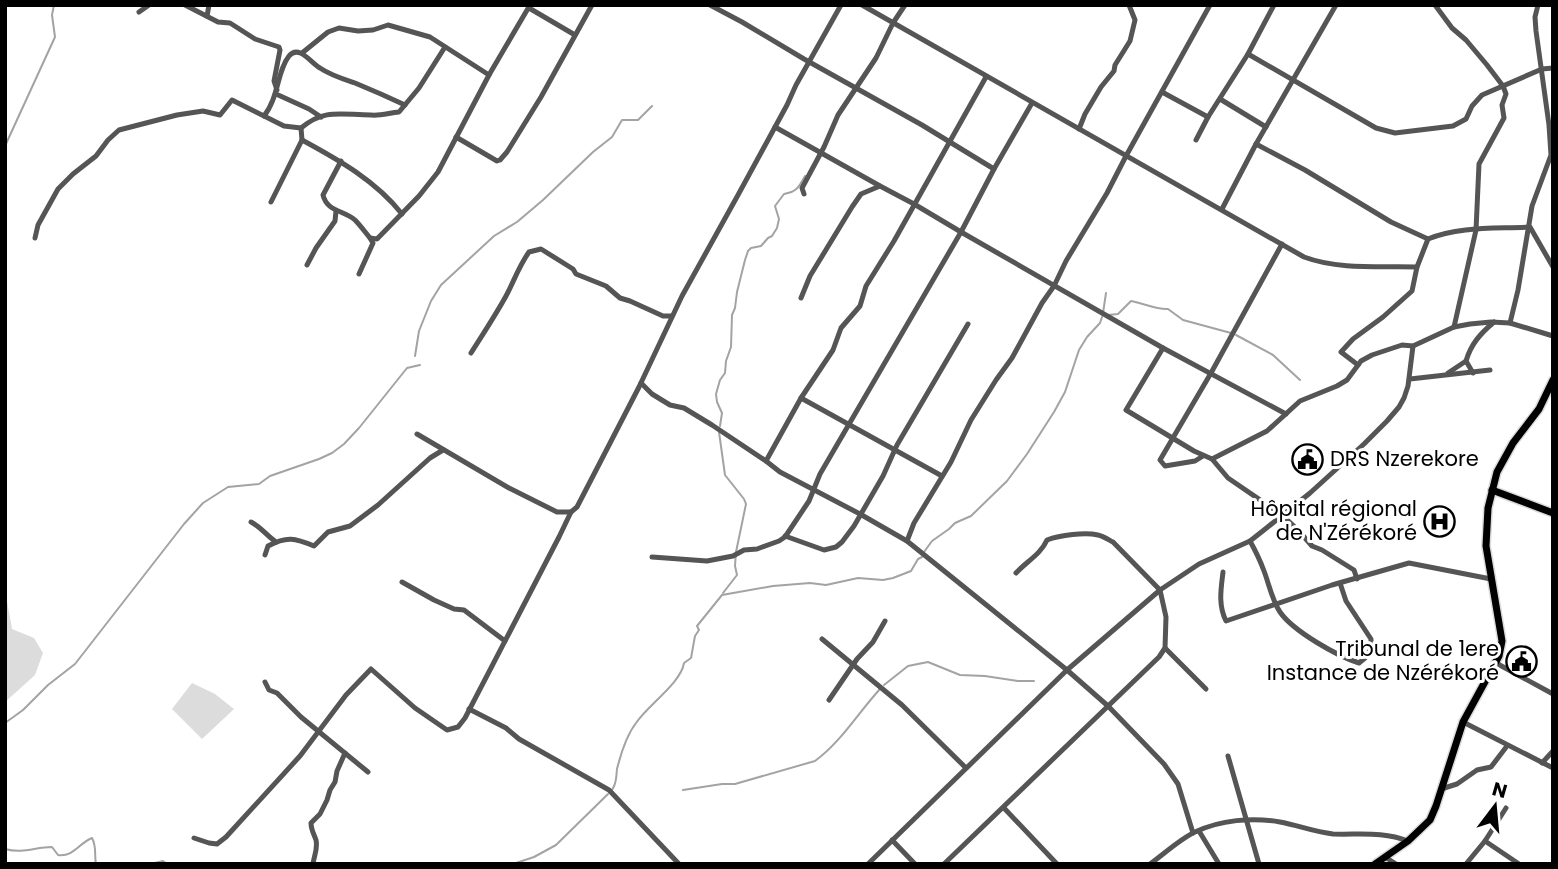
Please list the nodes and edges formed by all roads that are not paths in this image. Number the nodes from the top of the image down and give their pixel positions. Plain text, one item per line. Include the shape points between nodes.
1 (149, 5) edge
2 (185, 5) edge
3 (209, 5) edge
4 (592, 5) edge
5 (709, 5) edge
6 (841, 5) edge
7 (862, 5) edge
8 (905, 5) edge
9 (1129, 5) edge
10 (1274, 5) edge
11 (1336, 5) edge
12 (1435, 5) edge
13 (1538, 5) edge
14 (1209, 6) edge
15 (529, 7) edge
16 (139, 12) dead end
17 (207, 16) junction
18 (893, 23) junction
19 (575, 36) junction
20 (445, 47) junction
21 (302, 53) junction
22 (1248, 54) junction
23 (809, 62) junction
24 (1553, 68) edge
25 (1542, 69) junction
26 (489, 75) junction
27 (986, 77) junction
28 (1293, 80) junction
29 (1503, 86) junction
30 (856, 87) junction
31 (277, 92) junction
32 (1162, 92) junction
33 (1220, 99) junction
34 (1032, 103) junction
35 (405, 105) junction
36 (264, 116) junction
37 (321, 117) junction
38 (1208, 117) junction
39 (775, 127) junction
40 (1266, 127) junction
41 (301, 128) junction
42 (1080, 129) junction
43 (456, 137) junction
44 (302, 140) junction
45 (1196, 140) dead end
46 (949, 143) junction
47 (1256, 144) junction
48 (820, 153) junction
49 (1126, 156) junction
50 (1552, 156) edge
51 (341, 161) junction
52 (994, 169) junction
53 (880, 186) junction
54 (804, 194) dead end
55 (271, 202) dead end
56 (915, 204) junction
57 (1222, 209) junction
58 (336, 211) junction
59 (402, 214) junction
60 (1530, 227) junction
61 (1476, 230) junction
62 (961, 232) junction
63 (35, 238) dead end
64 (1428, 239) junction
65 (373, 240) junction
66 (1282, 244) junction
67 (307, 265) dead end
68 (1417, 267) junction
69 (1553, 267) edge
70 (359, 274) dead end
71 (1054, 285) junction
72 (801, 298) dead end
73 (672, 316) junction
74 (1494, 322) junction
75 (1510, 323) junction
76 (968, 324) dead end
77 (1454, 327) junction
78 (1553, 336) edge
79 (1413, 346) junction
80 (1163, 348) junction
81 (471, 353) dead end
82 (1465, 361) junction
83 (1358, 365) junction
84 (1490, 370) dead end
85 (1211, 373) junction
86 (1472, 373) junction
87 (1446, 375) junction
88 (1410, 379) junction
89 (1553, 380) edge
90 (641, 383) junction
91 (801, 398) junction
92 (1286, 414) junction
93 (849, 424) junction
94 (417, 434) dead end
95 (1173, 438) junction
96 (443, 450) junction
97 (894, 450) junction
98 (1203, 456) junction
99 (1212, 459) junction
100 (766, 461) junction
101 (942, 477) junction
102 (1492, 490) junction
103 (814, 491) junction
104 (570, 512) junction
105 (1553, 513) edge
106 (860, 514) junction
107 (1282, 515) junction
108 (251, 522) dead end
109 (785, 536) junction
110 (907, 541) junction
111 (1250, 541) junction
112 (276, 542) junction
113 (265, 555) dead end
114 (652, 557) dead end
115 (1223, 572) dead end
116 (1016, 573) dead end
117 (1357, 579) junction
118 (1491, 579) junction
119 (402, 582) dead end
120 (1340, 583) junction
121 (1160, 590) junction
122 (1276, 604) junction
123 (885, 621) dead end
124 (822, 639) dead end
125 (505, 641) junction
126 (1165, 648) junction
127 (1496, 663) junction
128 (853, 665) junction
129 (1067, 670) junction
130 (265, 682) dead end
131 (1206, 689) dead end
132 (1553, 695) edge
133 (829, 700) dead end
134 (1108, 706) junction
135 (469, 709) junction
136 (1464, 722) junction
137 (319, 730) junction
138 (1507, 746) junction
139 (1553, 751) edge
140 (345, 753) junction
141 (1228, 756) dead end
142 (1542, 763) junction
143 (966, 768) junction
144 (1553, 768) edge
145 (368, 772) dead end
146 (1441, 789) junction
147 (1004, 808) junction
148 (1506, 808) dead end
149 (1247, 821) junction
150 (1196, 832) junction
151 (194, 838) dead end
152 (892, 840) junction
153 (1408, 841) junction
154 (1485, 841) junction
155 (1385, 857) junction
156 (313, 864) edge
157 (679, 864) edge
158 (868, 864) edge
159 (915, 864) edge
160 (944, 864) edge
161 (1057, 864) edge
162 (1150, 864) edge
163 (1219, 864) edge
164 (1259, 864) edge
165 (1376, 864) edge
166 (1396, 864) edge
167 (1466, 864) edge
168 (1519, 864) edge

1 - 16 street
2 - 17 street
3 - 17 street
4 - 19 street
5 - 23 street
6 - 23 street
7 - 18 street
8 - 18 street
9 - 42 street via 1135,20 1130,41
10 - 22 street
11 - 28 street
12 - 29 street
13 - 25 street via 1535,17
14 - 32 street
15 - 19 street
15 - 26 street
17 - 31 street via 279,47
18 - 27 street
18 - 30 street
19 - 43 street via 500,160
20 - 21 street via 430,37 388,25 358,31 339,28
20 - 26 street
20 - 35 street
21 - 31 street via 291,53
21 - 35 street via 321,69
22 - 28 street
22 - 33 street
23 - 30 street
23 - 39 street
24 - 25 street
25 - 29 street
25 - 50 street
26 - 43 street
27 - 34 street
27 - 46 street
28 - 29 street via 1376,128 1395,134 1453,126 1466,119 1482,95
28 - 40 street
29 - 61 street via 1504,118 1479,164
30 - 46 street
30 - 48 street
31 - 36 street
31 - 37 street
32 - 38 street
32 - 49 street
33 - 38 street
33 - 40 street
34 - 42 street
34 - 52 street
35 - 37 street via 399,112 372,116 334,113
36 - 41 street
36 - 63 street via 232,100 220,115 203,111 177,114 119,130 58,189
37 - 41 street
38 - 45 street
39 - 48 street
39 - 73 street
40 - 47 street
41 - 44 street
42 - 49 street
43 - 59 street via 438,172
44 - 51 street
44 - 55 street
46 - 52 street
46 - 56 street
47 - 57 street
47 - 64 street
48 - 53 street
48 - 54 street via 802,188
49 - 57 street
49 - 71 street
50 - 60 street via 1532,206
51 - 58 street via 323,195
51 - 59 street via 380,188
52 - 62 street
53 - 56 street
53 - 72 street via 861,194
56 - 62 street
56 - 91 street via 866,286 860,306 841,328 833,350
57 - 66 street
58 - 65 street via 355,220
58 - 67 street via 335,221
59 - 65 street
60 - 61 street
60 - 69 street
60 - 75 street
61 - 64 street
61 - 77 street
62 - 71 street
62 - 93 street
64 - 68 street
65 - 70 street
66 - 68 street via 1318,262
66 - 85 street
68 - 83 street via 1412,291 1340,352
71 - 80 street
71 - 101 street via 971,420
73 - 81 street via 620,298 541,249 529,252 521,263
73 - 90 street
74 - 75 street
74 - 77 street
74 - 82 street via 1477,337
75 - 78 street
76 - 97 street
77 - 79 street
79 - 83 street via 1372,355
79 - 88 street
80 - 85 street
80 - 95 street via 1126,410
82 - 86 street
82 - 87 street
83 - 92 street via 1347,380 1300,401
84 - 86 street
85 - 92 street
85 - 95 street
86 - 87 street
87 - 88 street
88 - 107 street via 1404,398 1387,421
89 - 102 highway via 1539,409 1513,443
90 - 100 street via 652,394 684,408
90 - 104 street via 577,507
91 - 93 street
91 - 100 street
92 - 99 street via 1267,431
93 - 97 street
93 - 103 street
94 - 96 street
95 - 98 street
95 - 98 street via 1160,460 1166,467
96 - 104 street via 557,512
96 - 112 street via 350,526 328,532 314,546 294,538
97 - 101 street
97 - 106 street
98 - 99 street
99 - 107 street via 1228,478
100 - 103 street
101 - 110 street
102 - 105 highway
102 - 118 highway via 1486,546
103 - 106 street
103 - 109 street
104 - 125 street
106 - 109 street via 836,547 824,550
106 - 110 street
107 - 111 street
107 - 117 street via 1312,546 1354,570
108 - 112 street
109 - 114 street via 757,549 708,561
110 - 129 street
111 - 121 street via 1199,564
111 - 122 street
112 - 113 street via 268,546
115 - 122 street via 1220,600 1226,621
116 - 121 street via 1047,540 1098,535 1114,542
117 - 118 street via 1409,563
117 - 120 street
118 - 127 highway via 1502,640
119 - 125 street via 464,610
120 - 122 street
120 - 122 street via 1371,639 1371,649 1359,663 1295,627
121 - 126 street via 1166,617
121 - 129 street
123 - 128 street
124 - 128 street
125 - 135 street
126 - 131 street
126 - 134 street
127 - 132 street
127 - 136 highway
128 - 133 street
128 - 143 street
129 - 134 street
129 - 143 street
130 - 137 street
134 - 147 street
134 - 150 street via 1178,784
135 - 137 street via 458,727 447,730 371,669
135 - 157 street via 611,792
136 - 138 street
136 - 146 highway
137 - 140 street
137 - 151 street via 226,837 217,844
138 - 142 street
138 - 146 street via 1491,767
139 - 142 street
140 - 145 street
140 - 156 street via 327,800 311,823 317,842
141 - 149 street
142 - 144 street
143 - 152 street
146 - 153 highway via 1430,820
147 - 160 street
147 - 161 street
148 - 154 street
149 - 150 street
149 - 153 street
149 - 164 street
150 - 162 street
150 - 163 street
152 - 158 street
152 - 159 street
153 - 155 highway
154 - 167 street
154 - 168 street
155 - 165 highway
155 - 166 street

